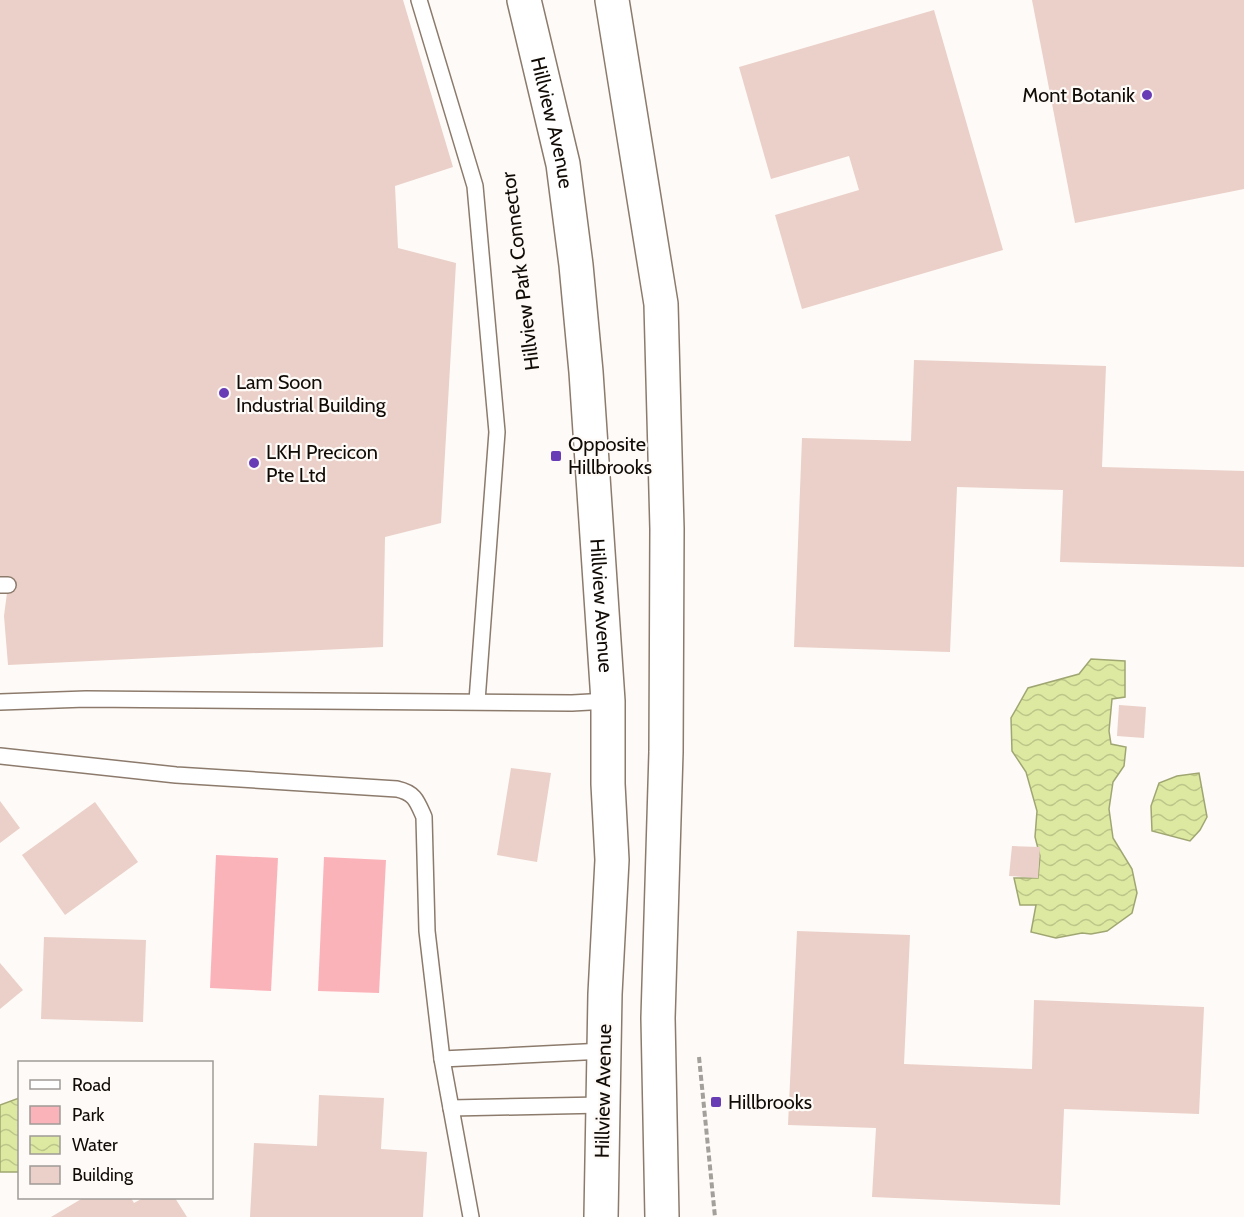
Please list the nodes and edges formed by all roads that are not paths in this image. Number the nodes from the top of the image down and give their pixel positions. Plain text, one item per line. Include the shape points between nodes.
1 (419, 0) edge
2 (524, 0) edge
3 (612, 0) edge
4 (477, 701) junction
5 (608, 701) junction
6 (0, 702) edge
7 (0, 756) edge
8 (604, 1051) junction
9 (442, 1059) junction
10 (603, 1105) junction
11 (451, 1108) junction
12 (471, 1217) edge
13 (601, 1217) edge
14 (662, 1217) edge

1 - 4 lane via 476,186 497,432
2 - 5 street, Hillview Avenue via 563,164 576,266
3 - 14 street via 661,304 667,529 666,752 658,1018
4 - 5 lane
4 - 6 lane
5 - 8 street, Hillview Avenue via 612,860
7 - 9 lane via 176,775 409,792 424,818 427,931
8 - 9 lane
8 - 10 street, Hillview Avenue
9 - 11 lane
10 - 11 lane
10 - 13 street, Hillview Avenue
11 - 12 lane

